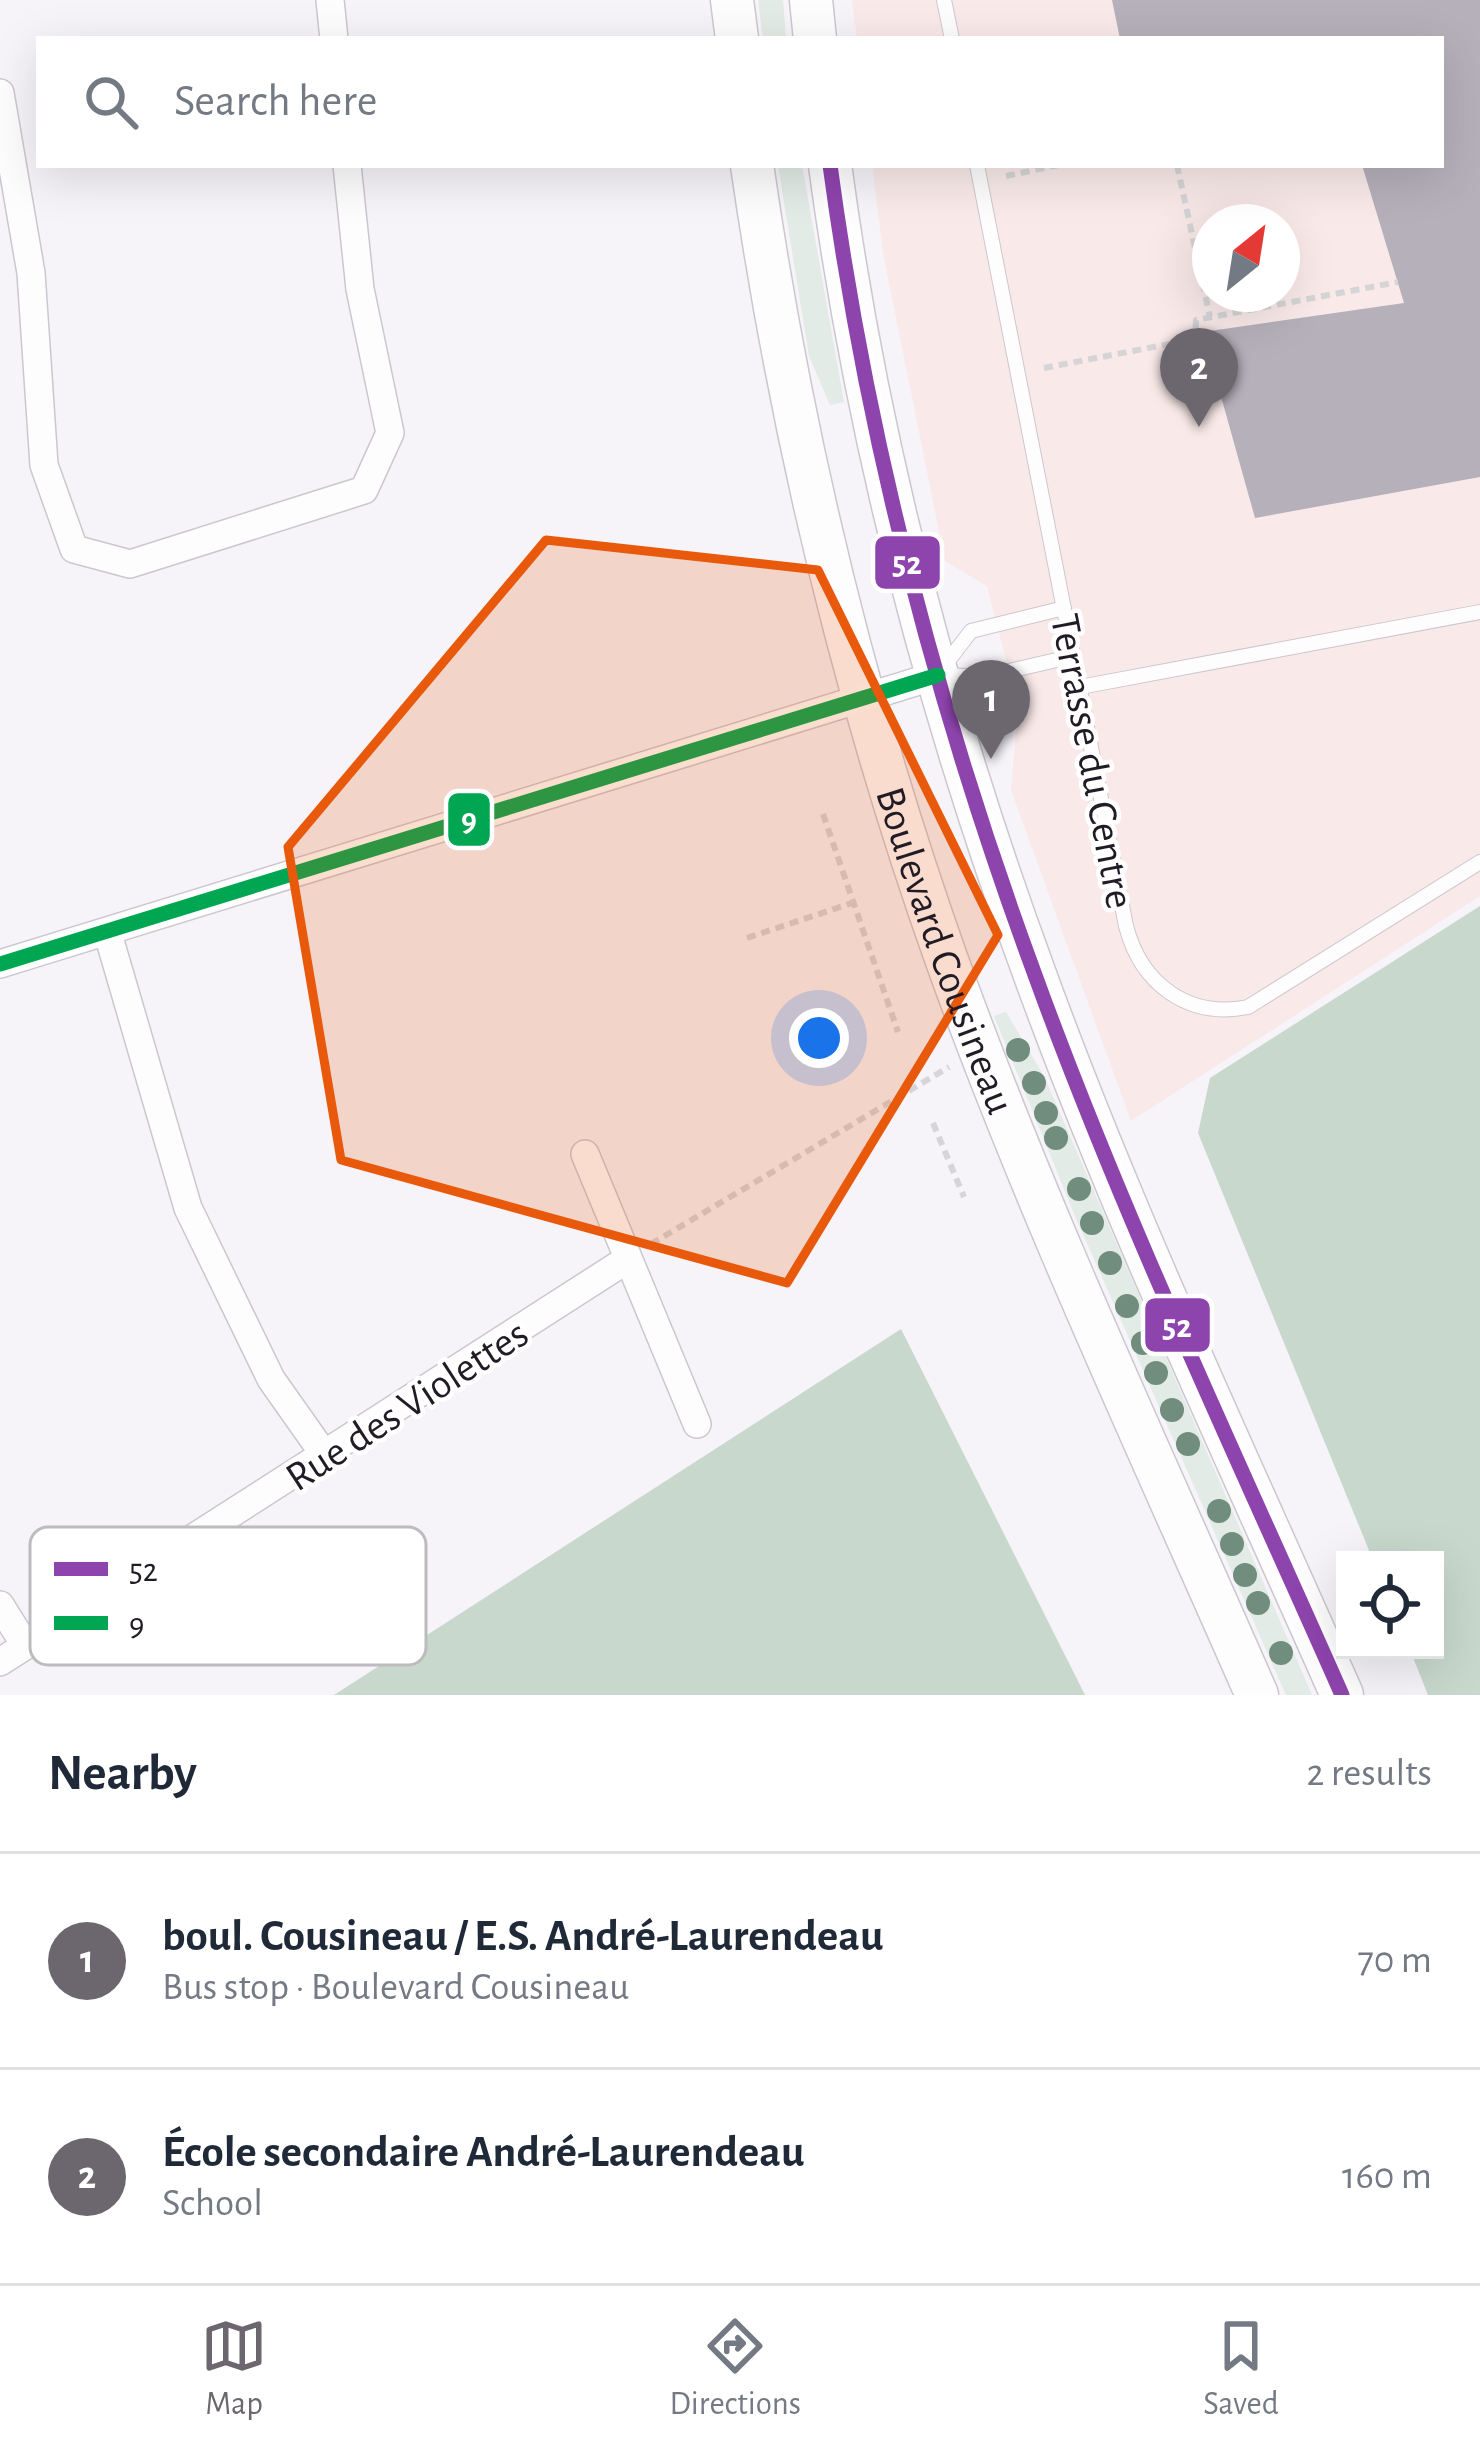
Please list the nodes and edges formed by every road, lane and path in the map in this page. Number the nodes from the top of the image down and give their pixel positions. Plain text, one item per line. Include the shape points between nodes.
1 (330, 0) edge
2 (733, 0) edge
3 (811, 0) edge
4 (944, 0) edge
5 (334, 36) edge
6 (736, 36) edge
7 (814, 36) edge
8 (951, 36) edge
9 (0, 93) edge
10 (347, 168) edge
11 (753, 168) edge
12 (831, 168) edge
13 (978, 168) edge
14 (1045, 168) edge
15 (1179, 168) edge
16 (1006, 176) dead end
17 (1398, 282) dead end
18 (1210, 317) junction
19 (1044, 368) dead end
20 (1064, 608) junction
21 (1480, 612) edge
22 (1074, 656) junction
23 (938, 675) junction
24 (1081, 687) junction
25 (863, 699) junction
26 (823, 814) dead end
27 (1480, 862) edge
28 (852, 904) junction
29 (108, 934) junction
30 (748, 938) dead end
31 (0, 964) edge
32 (898, 1032) dead end
33 (954, 1064) dead end
34 (933, 1123) dead end
35 (585, 1154) dead end
36 (964, 1197) dead end
37 (628, 1258) junction
38 (697, 1424) dead end
39 (326, 1457) junction
40 (214, 1527) edge
41 (0, 1605) edge
42 (30, 1642) edge
43 (25, 1645) junction
44 (0, 1662) edge
45 (1257, 1695) edge
46 (1342, 1695) edge

1 - 5 street
2 - 6 main road
3 - 7 main road
4 - 8 lane
9 - 10 street via 31,273 44,465 74,549 130,564 364,490 390,434 360,289
11 - 25 main road, Boulevard Cousineau via 800,434
12 - 23 main road, Boulevard Cousineau via 874,413
13 - 20 lane, Terrasse du Centre
14 - 16 path
15 - 18 path
17 - 18 path
18 - 19 path via 1196,320 1195,339
20 - 22 lane, Terrasse du Centre
20 - 23 lane via 971,631
21 - 24 lane
22 - 23 lane via 983,677
22 - 24 lane, Terrasse du Centre
23 - 25 street
23 - 46 main road, Boulevard Cousineau via 1069,1065
24 - 27 lane, Terrasse du Centre via 1130,942 1159,986 1183,1002 1222,1010 1261,1002
25 - 29 street
25 - 45 main road, Boulevard Cousineau via 940,940 1023,1159
26 - 28 path
28 - 30 path
28 - 32 path
29 - 31 street
29 - 39 street via 188,1208 271,1379
33 - 37 path
34 - 36 path
35 - 37 street
37 - 38 street
37 - 39 street, Rue des Violettes
39 - 40 street, Rue des Violettes
41 - 43 street
42 - 43 street, Rue des Violettes
43 - 44 street, Rue des Violettes

